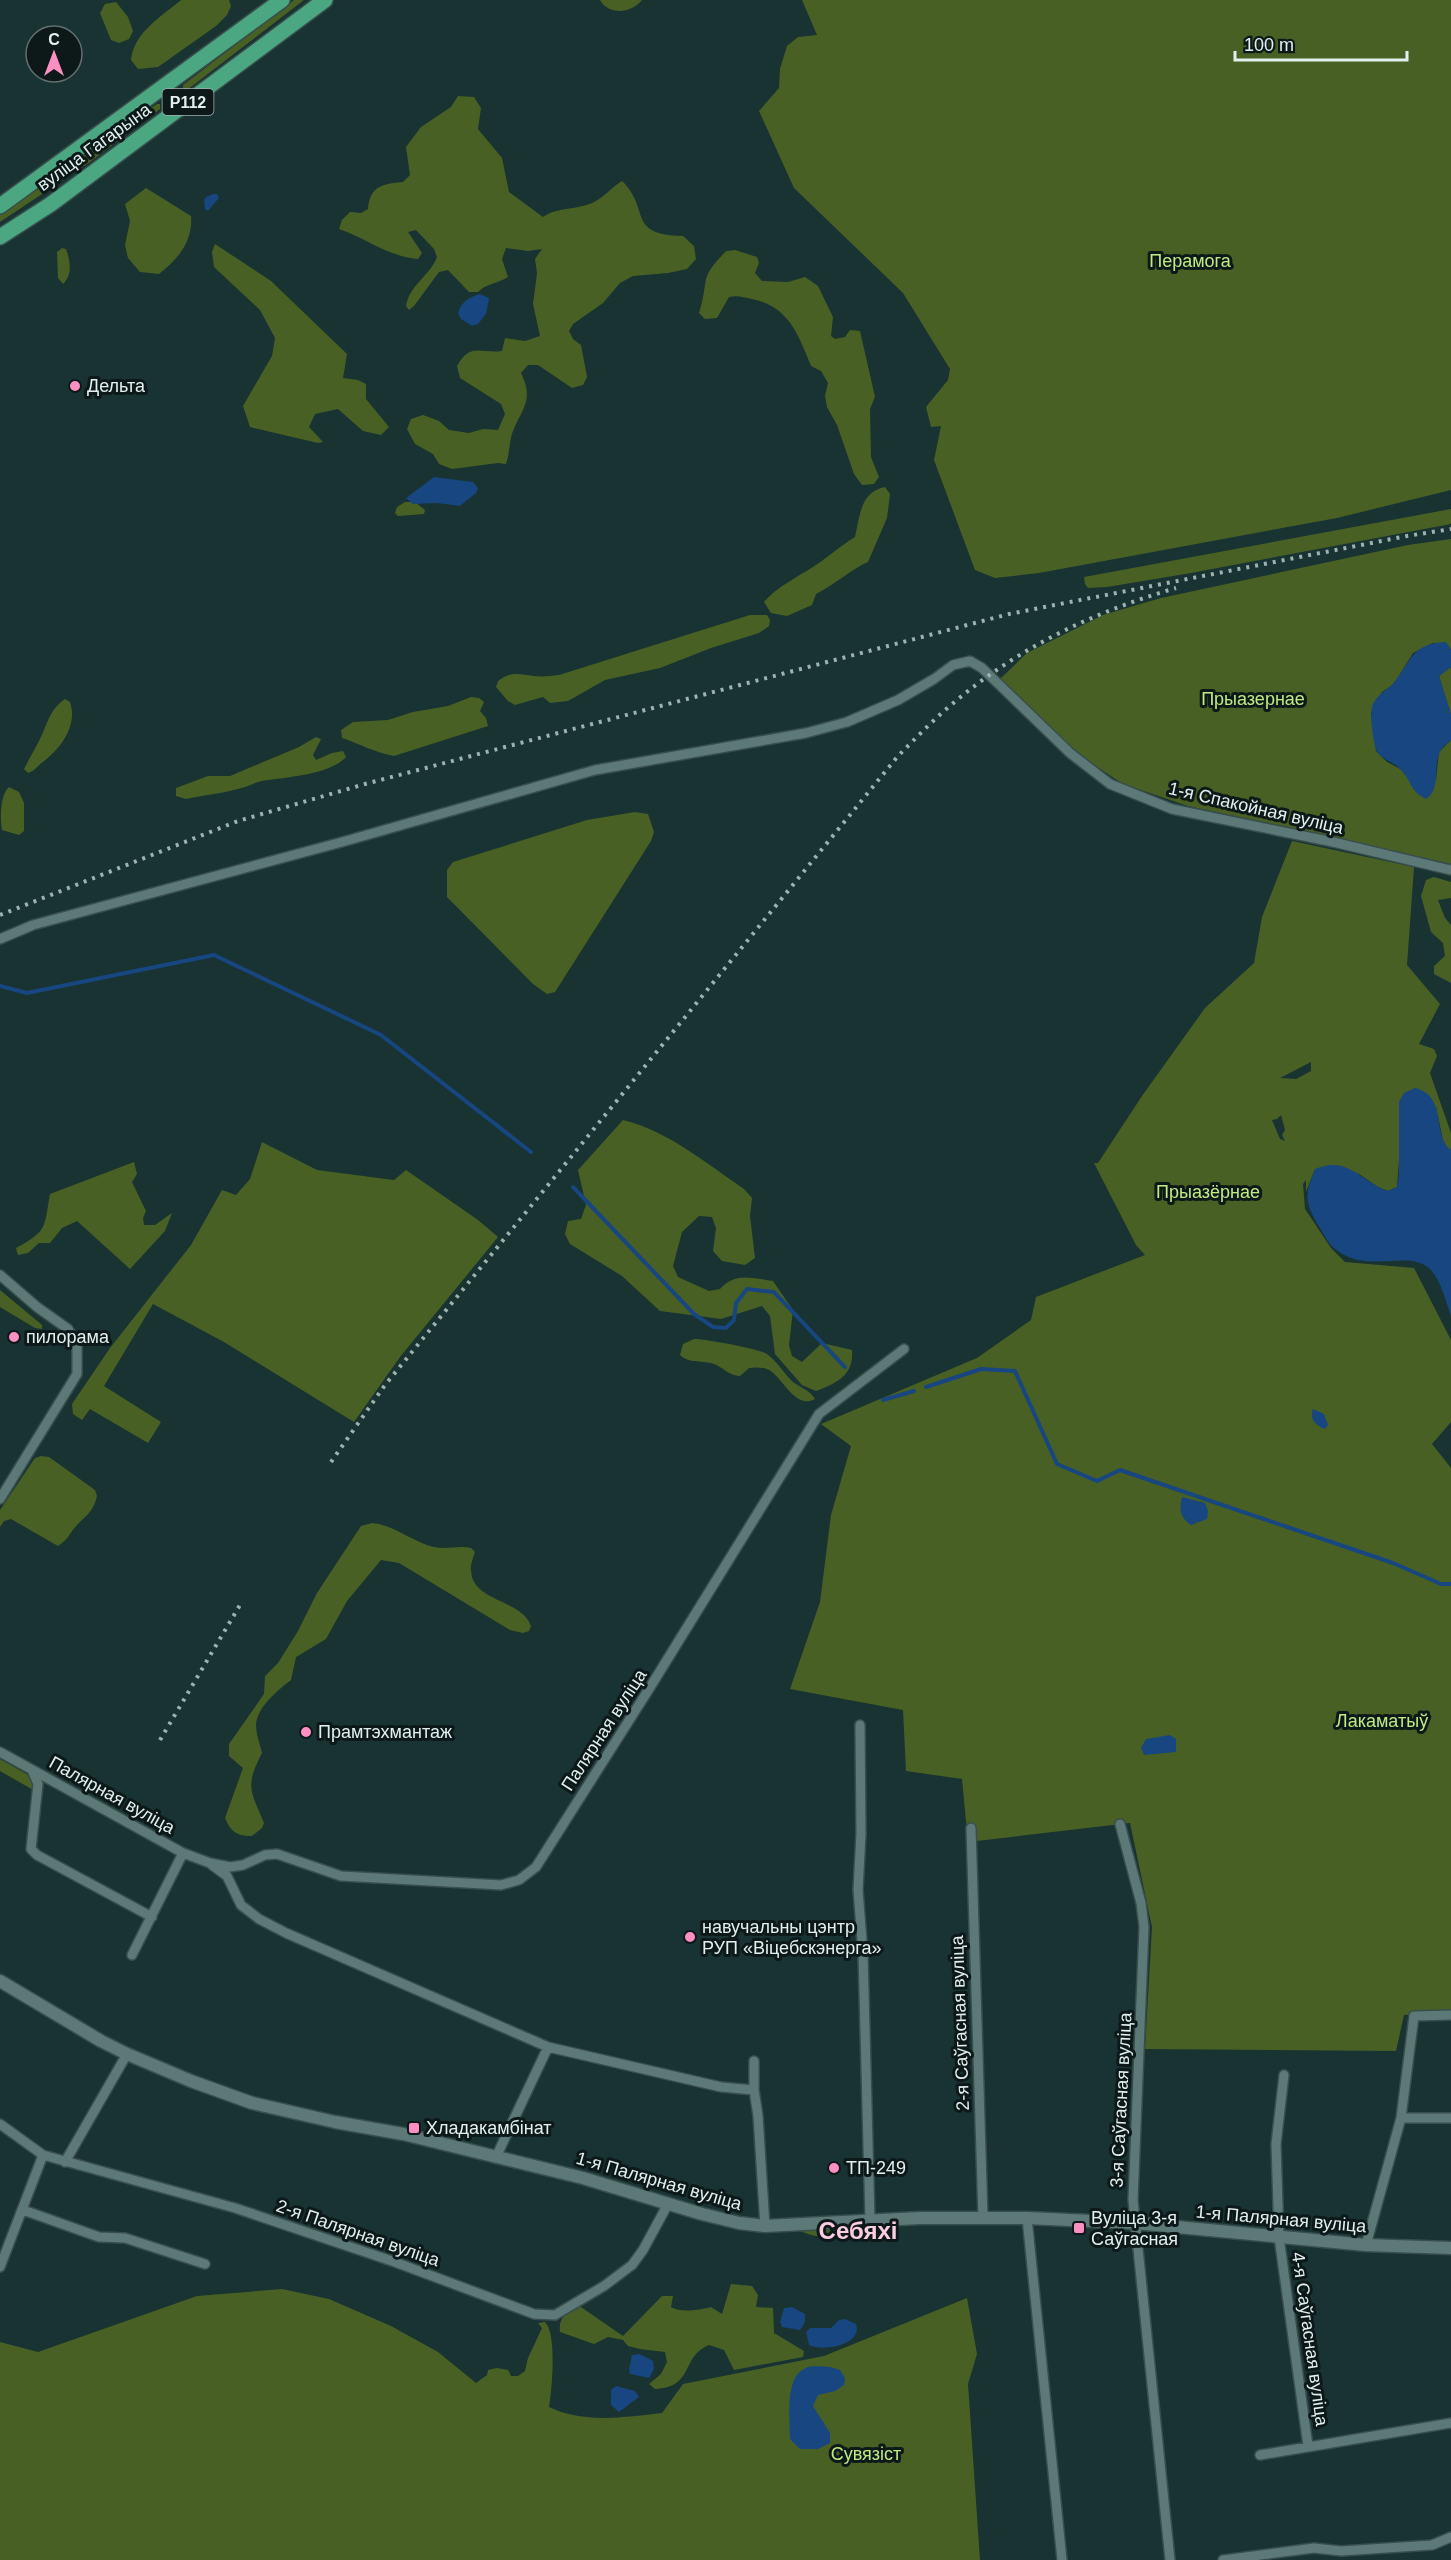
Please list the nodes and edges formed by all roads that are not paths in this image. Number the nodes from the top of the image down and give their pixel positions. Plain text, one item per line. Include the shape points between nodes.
1 (282, 0) edge
2 (325, 0) edge
3 (179, 77) junction
4 (195, 97) junction
5 (150, 98) junction
6 (166, 119) junction
7 (0, 206) edge
8 (0, 237) edge
9 (1451, 870) edge
10 (0, 939) edge
11 (0, 1275) edge
12 (904, 1348) dead end
13 (0, 1499) edge
14 (860, 1725) dead end
15 (0, 1752) edge
16 (32, 1770) junction
17 (1120, 1824) dead end
18 (970, 1828) dead end
19 (183, 1853) junction
20 (210, 1863) junction
21 (152, 1917) junction
22 (132, 1955) dead end
23 (0, 1981) edge
24 (1451, 2015) edge
25 (549, 2047) junction
26 (127, 2054) junction
27 (754, 2061) dead end
28 (1284, 2075) dead end
29 (754, 2090) junction
30 (1401, 2118) junction
31 (1451, 2118) edge
32 (0, 2124) edge
33 (43, 2155) junction
34 (496, 2157) junction
35 (65, 2162) junction
36 (668, 2204) junction
37 (23, 2210) junction
38 (983, 2218) junction
39 (1027, 2218) junction
40 (870, 2220) junction
41 (1135, 2223) junction
42 (765, 2226) junction
43 (1279, 2237) junction
44 (1366, 2245) junction
45 (1451, 2248) edge
46 (205, 2264) dead end
47 (0, 2266) edge
48 (1451, 2423) edge
49 (1308, 2446) junction
50 (1260, 2455) dead end
51 (1451, 2537) edge
52 (1062, 2560) edge
53 (1170, 2560) edge
54 (1223, 2560) edge

1 - 3 main road, вуліца Гагарына / Р112
2 - 4 main road, вуліца Гагарына / Р112
3 - 4 main road via 175,84 179,95 186,99
3 - 5 main road, вуліца Гагарына / Р112
4 - 6 main road, вуліца Гагарына / Р112
5 - 6 main road via 165,102
5 - 7 main road, вуліца Гагарына / Р112
6 - 8 main road, вуліца Гагарына / Р112
9 - 10 street, 1-я Спакойная вуліца via 1172,808 1110,784 1070,753 970,661 953,665 898,700 847,722 806,733 595,770 33,925
11 - 13 street via 68,1329 77,1345 77,1374
12 - 20 street, Палярная вуліца via 819,1414 656,1679 529,1874 501,1885 341,1876 277,1854 230,1867
14 - 40 street via 858,1890
15 - 16 street, Палярная вуліца
16 - 19 street, Палярная вуліца
16 - 21 street via 38,1784 31,1849
17 - 41 street, 3-я Саўгасная вуліца via 1141,1903 1145,1946
18 - 38 street, 2-я Саўгасная вуліца
19 - 20 street, Палярная вуліца
19 - 21 street
20 - 25 street, Палярная вуліца via 227,1876 241,1905 259,1919
21 - 22 street
23 - 26 street, 1-я Палярная вуліца
24 - 30 street via 1414,2016
25 - 29 street, Палярная вуліца via 721,2087
25 - 34 street
26 - 34 street, 1-я Палярная вуліца via 252,2103
26 - 35 street
27 - 29 street
28 - 43 street, 4-я Саўгасная вуліца via 1276,2144
29 - 42 street
30 - 31 street
30 - 44 street
32 - 33 street, 2-я Палярная вуліца
33 - 35 street, 2-я Палярная вуліца
33 - 37 street
34 - 36 street, 1-я Палярная вуліца
35 - 36 street, 2-я Палярная вуліца via 235,2208 534,2314 555,2314 632,2265
36 - 42 street, 1-я Палярная вуліца
37 - 46 street via 99,2237 125,2238
37 - 47 street
38 - 39 street, 1-я Палярная вуліца
38 - 40 street, 1-я Палярная вуліца
39 - 41 street, 1-я Палярная вуліца
39 - 52 street
40 - 42 street, 1-я Палярная вуліца
41 - 43 street, 1-я Палярная вуліца
41 - 53 street, 3-я Саўгасная вуліца
43 - 44 street, 1-я Палярная вуліца
43 - 49 street, 4-я Саўгасная вуліца
44 - 45 street, 1-я Палярная вуліца
48 - 49 street
49 - 50 street
51 - 54 street via 1432,2545 1341,2551 1314,2548

